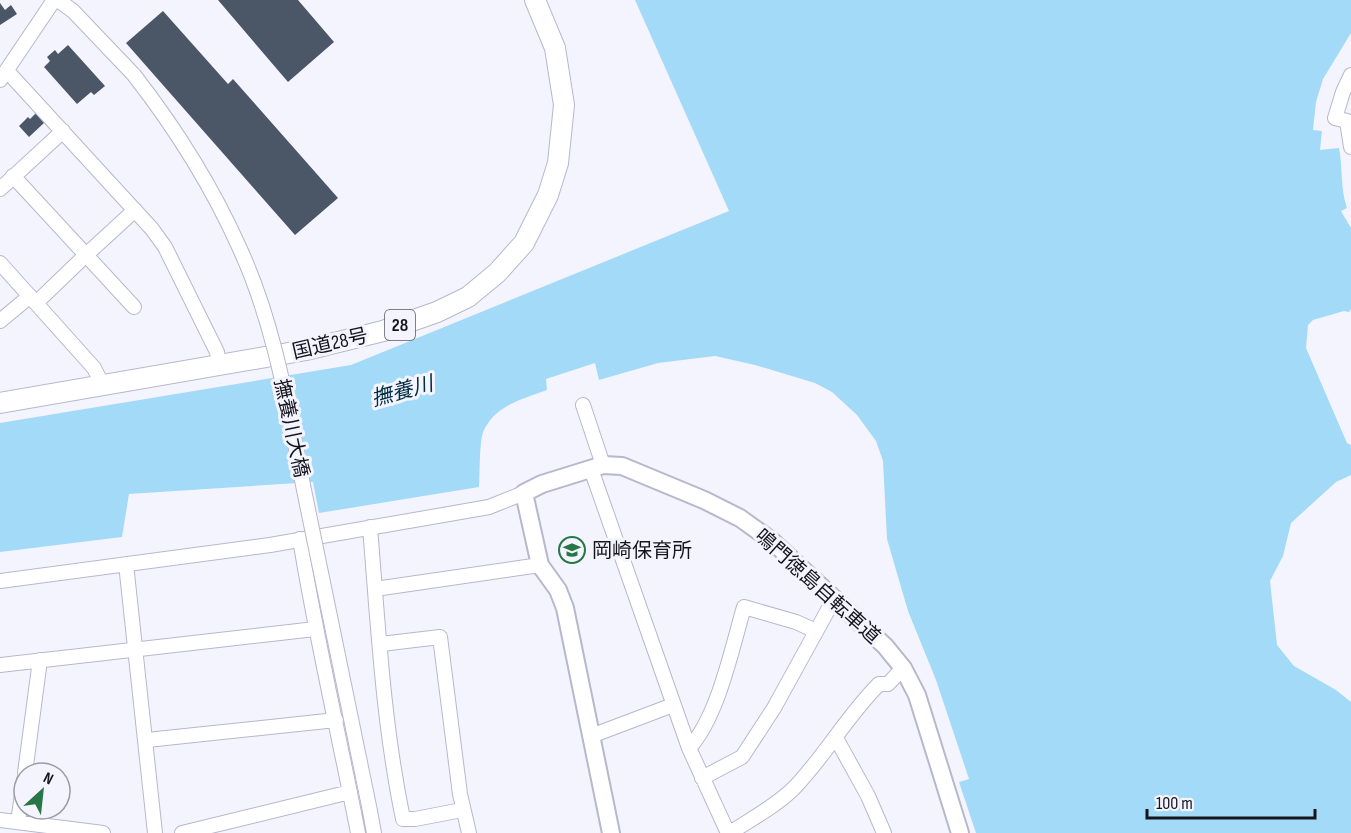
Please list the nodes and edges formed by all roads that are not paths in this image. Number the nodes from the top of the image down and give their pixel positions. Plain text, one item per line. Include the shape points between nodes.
1 (56, 0) edge
2 (535, 0) edge
3 (1351, 75) edge
4 (4, 76) edge
5 (63, 131) junction
6 (1351, 147) edge
7 (13, 176) junction
8 (0, 189) edge
9 (135, 210) junction
10 (86, 255) junction
11 (0, 263) edge
12 (33, 300) junction
13 (134, 307) dead end
14 (0, 321) edge
15 (219, 364) junction
16 (102, 386) junction
17 (0, 403) edge
18 (583, 405) dead end
19 (597, 467) junction
20 (524, 493) junction
21 (370, 526) junction
22 (300, 539) junction
23 (126, 564) junction
24 (540, 565) junction
25 (0, 581) edge
26 (375, 589) junction
27 (834, 598) junction
28 (315, 629) junction
29 (816, 631) junction
30 (381, 644) junction
31 (136, 649) junction
32 (40, 660) junction
33 (0, 665) edge
34 (903, 668) junction
35 (673, 705) junction
36 (336, 720) junction
37 (591, 736) junction
38 (836, 738) junction
39 (147, 740) junction
40 (688, 748) junction
41 (27, 761) edge
42 (702, 778) junction
43 (350, 792) junction
44 (462, 810) junction
45 (0, 820) edge
46 (18, 822) joint
47 (955, 832) edge
48 (103, 833) edge
49 (155, 833) edge
50 (182, 833) edge
51 (358, 833) edge
52 (374, 833) edge
53 (469, 833) edge
54 (611, 833) edge
55 (729, 833) edge
56 (884, 833) edge

1 - 4 street
1 - 52 street, 撫養川大橋, bridge via 73,11 134,75 164,114 213,194 241,250 281,375
2 - 15 highway, 国道28号 / 28 via 555,48 564,105 558,163 548,195 524,243 468,297 437,312 383,331 317,347
3 - 6 street via 1335,118 1347,121
4 - 5 street
5 - 7 street
5 - 9 street
7 - 8 street
7 - 10 street
9 - 10 street
9 - 15 street via 165,247 217,352
10 - 12 street
10 - 13 street
11 - 12 street
12 - 14 street
12 - 16 street via 94,368
15 - 16 highway, 国道28号 / 28
16 - 17 highway, 国道28号 / 28
18 - 19 street
19 - 20 main road, 鳴門徳島自転車道
19 - 27 main road, 鳴門徳島自転車道 via 622,466 740,518 772,541
19 - 35 street
20 - 21 street via 489,507
20 - 24 main road
21 - 22 street
21 - 26 street
22 - 23 street
22 - 28 street
23 - 25 street
23 - 31 street
24 - 26 street
24 - 37 main road via 566,608
26 - 30 street
27 - 29 street
27 - 34 main road, 鳴門徳島自転車道
28 - 31 street
28 - 36 street
29 - 40 street via 744,607 715,699 699,737
29 - 42 street via 742,757
30 - 44 street via 440,637
30 - 44 street via 386,719 403,819
31 - 32 street
31 - 39 street
32 - 33 street
32 - 41 street
34 - 38 street via 888,684 879,684 867,696
34 - 47 main road, 鳴門徳島自転車道 via 917,695
35 - 37 street
35 - 40 street
36 - 39 street
36 - 43 street
37 - 54 main road
38 - 55 street via 793,789
38 - 56 street
39 - 49 street
40 - 42 street
42 - 55 street
43 - 50 street
43 - 51 street
44 - 53 street
45 - 46 street
46 - 48 street

